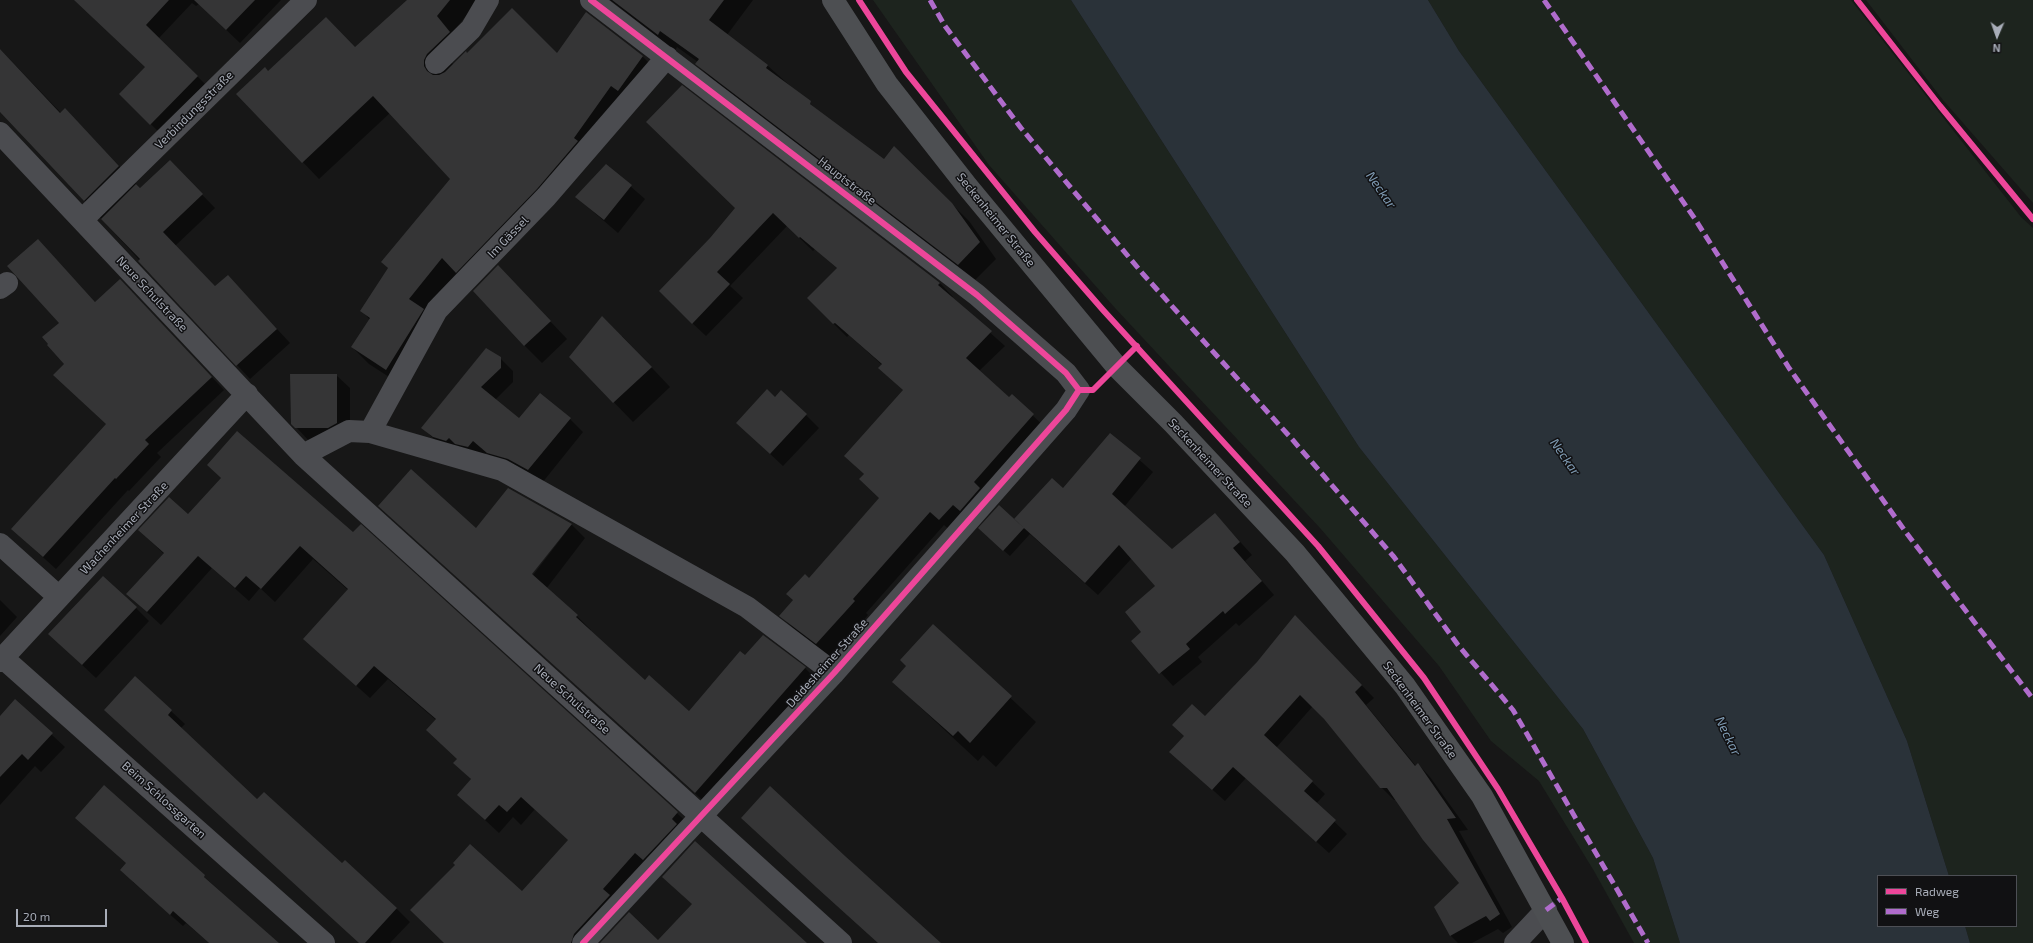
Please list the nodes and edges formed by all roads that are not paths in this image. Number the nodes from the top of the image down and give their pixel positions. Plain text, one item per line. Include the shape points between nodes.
1 (306, 0) edge
2 (488, 0) edge
3 (591, 0) edge
4 (833, 0) edge
5 (667, 57) junction
6 (436, 63) dead end
7 (0, 133) edge
8 (82, 220) junction
9 (1079, 390) joint
10 (247, 394) junction
11 (370, 432) junction
12 (302, 455) junction
13 (0, 544) edge
14 (59, 597) junction
15 (1, 659) edge
16 (834, 673) junction
17 (700, 816) junction
18 (1546, 910) junction
19 (324, 943) edge
20 (583, 943) edge
21 (841, 943) edge
22 (1515, 943) edge
23 (1563, 943) edge

1 - 8 street, Verbindungsstraße
2 - 6 street via 471,28
3 - 5 street, Hauptstraße
4 - 18 main road, Seckenheimer Straße via 887,84 1116,367 1173,423 1295,553 1405,686 1482,796
5 - 9 street, Hauptstraße via 976,295 1066,373
5 - 11 street, Im Gässel via 546,197 436,310
7 - 8 street, Neue Schulstraße
8 - 10 street, Neue Schulstraße
9 - 16 street, Deidesheimer Straße via 1066,410
10 - 12 street, Neue Schulstraße
10 - 14 street, Wachenheimer Straße
11 - 12 street via 349,431
11 - 16 street via 502,470 747,607
12 - 17 street, Neue Schulstraße
13 - 14 street
14 - 15 street, Wachenheimer Straße
15 - 19 street, Beim Schlossgarten
16 - 17 street, Deidesheimer Straße
17 - 20 street, Deidesheimer Straße
17 - 21 street, Neue Schulstraße
18 - 22 street
18 - 23 main road, Seckenheimer Straße

